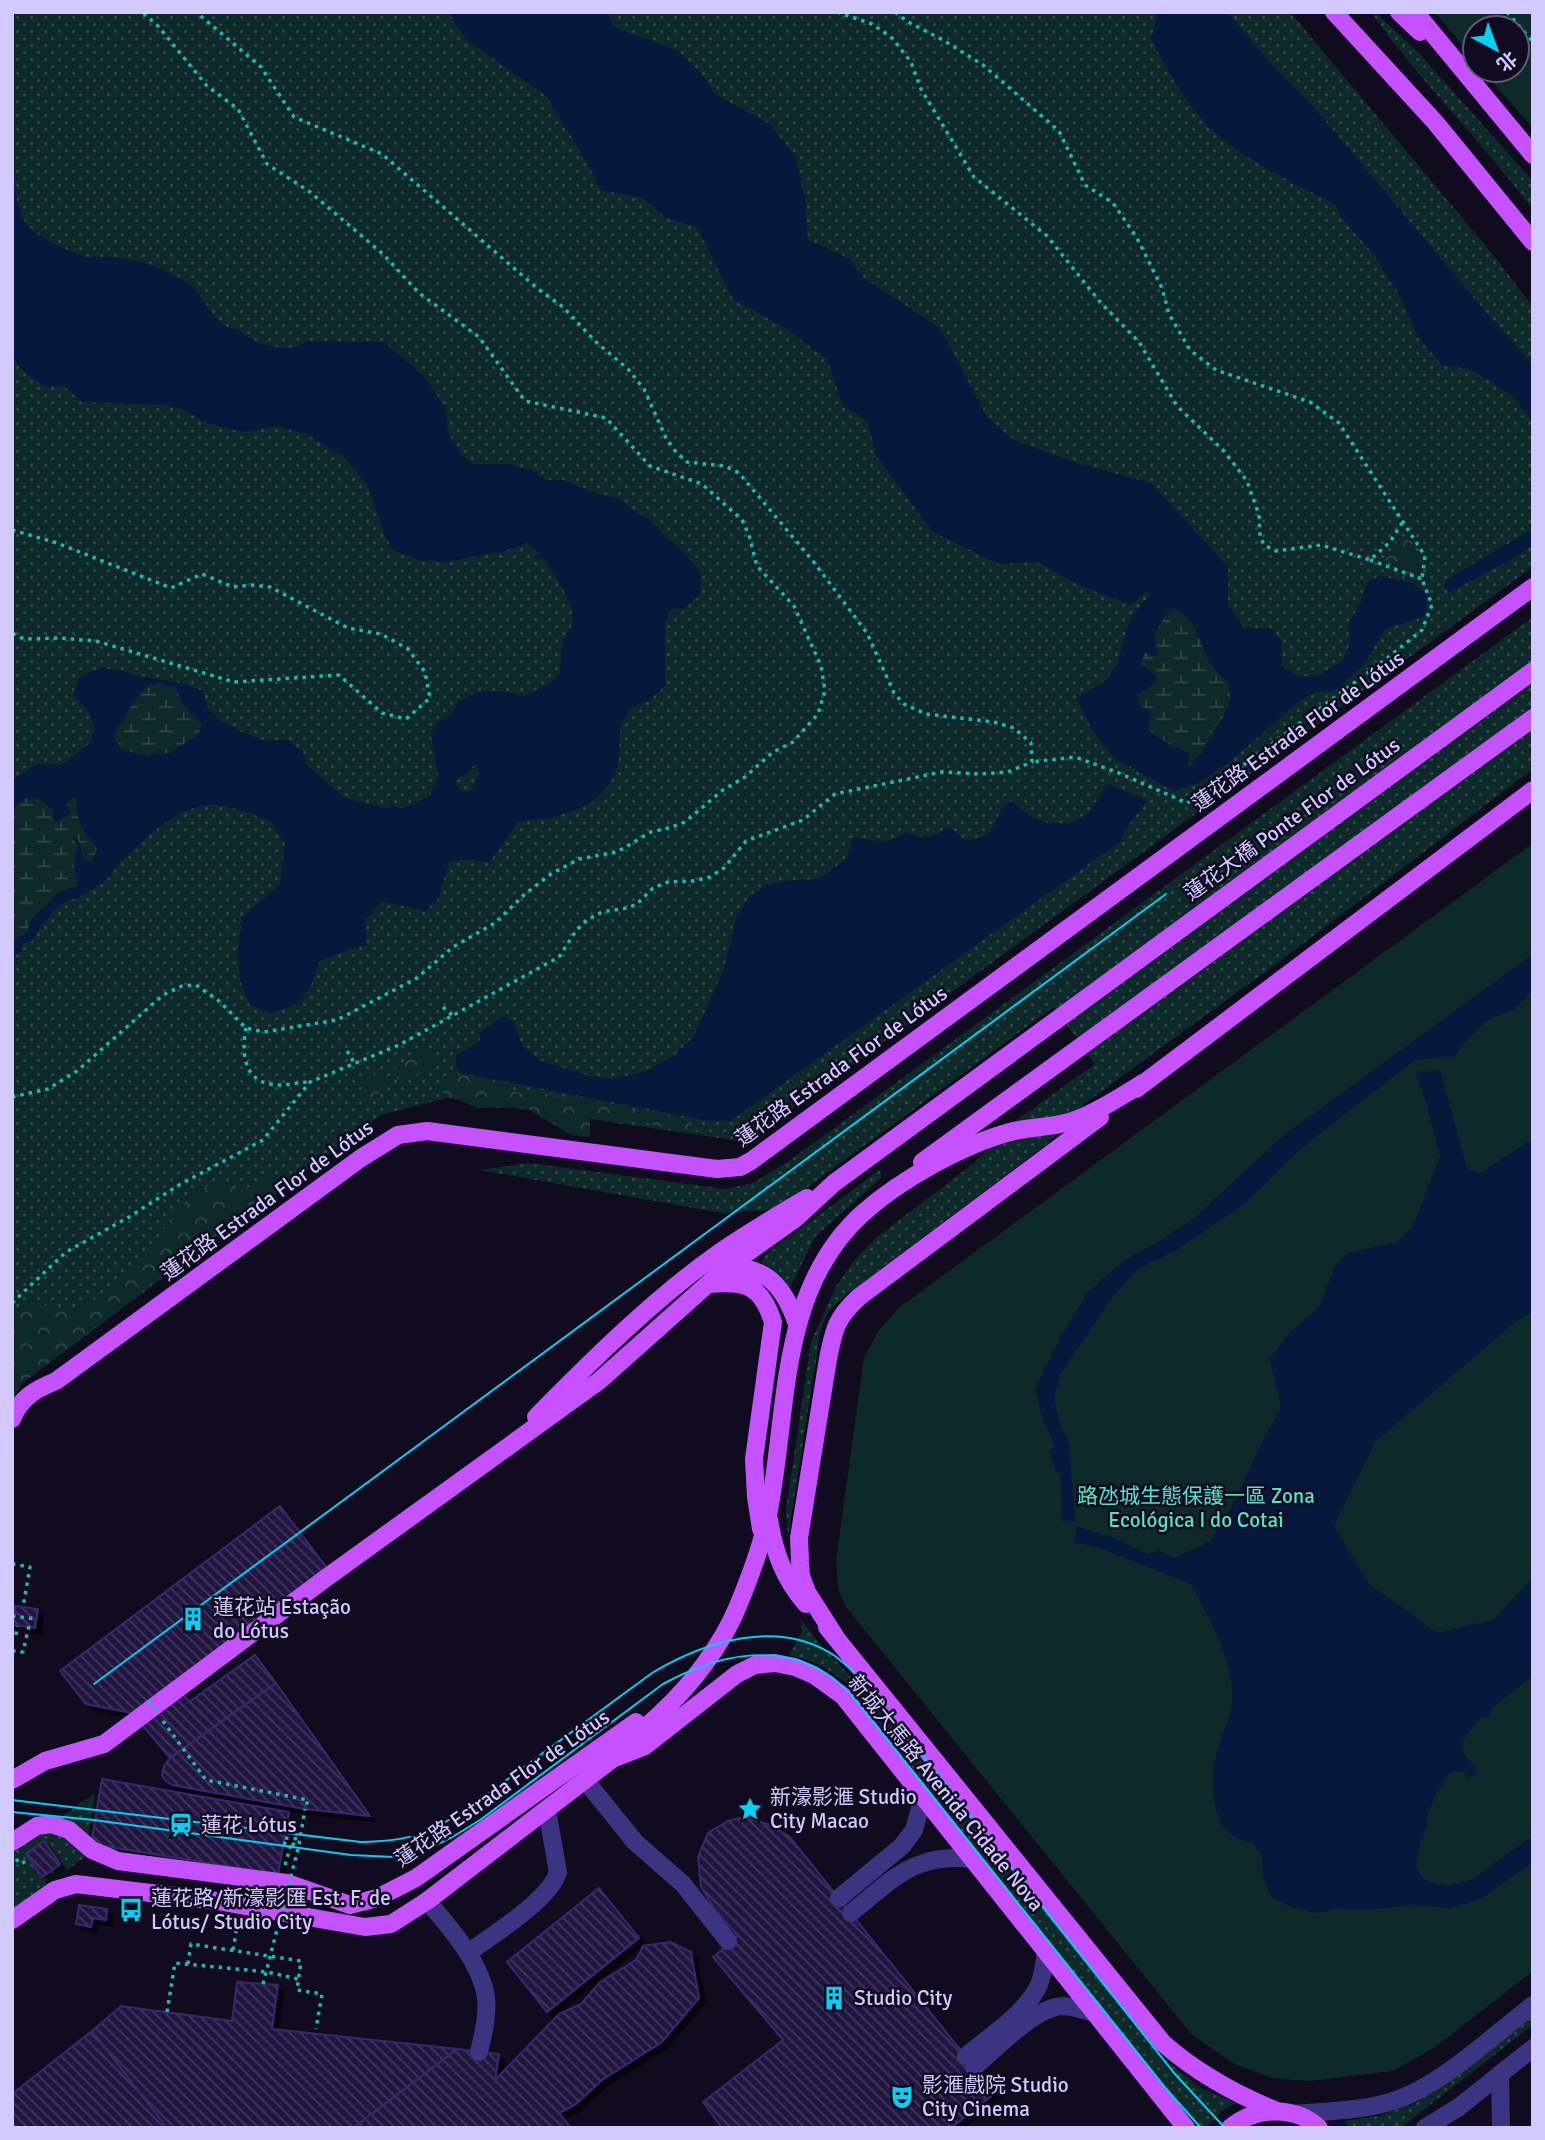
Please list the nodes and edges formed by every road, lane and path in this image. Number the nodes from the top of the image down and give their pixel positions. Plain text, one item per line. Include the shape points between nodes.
1 (142, 12) edge
2 (196, 12) edge
3 (837, 12) edge
4 (895, 12) edge
5 (1334, 12) edge
6 (1351, 12) edge
7 (1399, 12) edge
8 (1415, 12) edge
9 (1507, 12) edge
10 (1533, 42) edge
11 (1461, 70) edge
12 (1461, 73) edge
13 (1472, 84) edge
14 (1435, 122) junction
15 (1533, 155) edge
16 (1533, 242) edge
17 (1402, 523) junction
18 (12, 530) edge
19 (1370, 560) junction
20 (1422, 579) junction
21 (1533, 587) edge
22 (12, 633) edge
23 (1533, 671) edge
24 (1533, 719) edge
25 (1032, 762) junction
26 (1533, 790) edge
27 (443, 1007) dead end
28 (453, 1016) junction
29 (246, 1028) junction
30 (347, 1051) dead end
31 (355, 1064) junction
32 (310, 1082) junction
33 (1143, 1083) junction
34 (12, 1097) edge
35 (834, 1183) junction
36 (900, 1185) junction
37 (727, 1266) junction
38 (709, 1284) junction
39 (12, 1303) edge
40 (797, 1324) junction
41 (12, 1419) edge
42 (509, 1445) junction
43 (768, 1516) junction
44 (762, 1536) junction
45 (12, 1564) edge
46 (23, 1607) dead end
47 (12, 1616) edge
48 (36, 1619) dead end
49 (17, 1626) dead end
50 (29, 1626) dead end
51 (16, 1635) dead end
52 (835, 1636) junction
53 (12, 1651) edge
54 (149, 1700) dead end
55 (662, 1712) junction
56 (611, 1760) junction
57 (14, 1779) edge
58 (585, 1780) junction
59 (923, 1797) junction
60 (547, 1810) junction
61 (285, 1838) dead end
62 (299, 1839) junction
63 (283, 1843) dead end
64 (291, 1844) junction
65 (299, 1845) junction
66 (14, 1850) edge
67 (289, 1852) dead end
68 (29, 1859) dead end
69 (973, 1859) junction
70 (839, 1898) dead end
71 (427, 1901) junction
72 (851, 1913) dead end
73 (12, 1920) edge
74 (729, 1941) dead end
75 (1046, 1952) junction
76 (468, 1953) junction
77 (188, 1964) junction
78 (267, 1972) junction
79 (298, 1979) junction
80 (263, 1984) dead end
81 (1533, 2005) edge
82 (167, 2012) dead end
83 (1095, 2013) junction
84 (316, 2029) dead end
85 (1533, 2048) edge
86 (480, 2052) dead end
87 (1500, 2074) junction
88 (1286, 2112) junction
89 (1186, 2128) edge
90 (1230, 2128) edge
91 (1319, 2128) edge
92 (1425, 2128) edge
93 (1501, 2128) edge

1 - 29 path via 206,86 238,109 267,164 310,192 383,254 419,293 479,337 525,401 606,418 650,466 702,484 742,520 757,566 793,606 821,666 825,691 818,714 800,736 685,822 651,832 617,852 579,859 551,874 495,923 453,947 417,978 337,1020 264,1032
2 - 25 path via 261,67 294,117 382,154 563,307 628,369 666,438 687,462 725,466 744,478 867,633 904,704 926,714 1014,728 1031,743
3 - 19 path via 872,24 892,38 911,62 921,89 974,177 1047,236 1139,342 1177,406 1224,451 1247,481 1264,545 1276,551 1321,545
4 - 17 path via 983,65 1059,131 1085,185 1113,203 1137,237 1162,288 1169,314 1190,350 1216,370 1310,402 1339,423
5 - 14 main road
6 - 14 main road
7 - 12 main road
8 - 11 main road
9 - 10 path
13 - 15 main road
14 - 16 main road
17 - 19 path
17 - 20 path via 1425,556
18 - 22 path via 171,588 202,574 233,587 271,587 348,628 381,634 408,649 425,672 430,698 406,719 383,713 339,675 234,682 96,641 24,639
19 - 20 path
20 - 25 path via 1432,605 1422,630 1187,803 1075,757
21 - 41 main road, 蓮花路 Estrada Flor de Lótus via 751,1161 717,1169 427,1131 398,1135 55,1381 35,1390
23 - 35 main road, 蓮花大橋 Ponte Flor de Lótus
24 - 36 main road via 919,1164
25 - 28 path via 1008,772 942,772 835,794 803,820 746,841 724,868 710,877 668,882 653,888 637,904 587,920 559,957
26 - 33 main road
27 - 28 path
28 - 31 path
29 - 32 path via 243,1054 257,1079 269,1084
29 - 34 path via 196,985 182,986 163,995 77,1071 48,1088
30 - 31 path
31 - 32 path
32 - 39 path via 263,1140 66,1252
33 - 36 main road via 1075,1121 992,1138
33 - 52 main road via 859,1297 839,1317 799,1538 801,1576
35 - 37 main road via 795,1219
35 - 42 main road via 719,1252 604,1351
36 - 40 main road via 863,1213 832,1248
37 - 38 main road
37 - 40 main road via 750,1269 775,1283
38 - 42 main road via 599,1381
38 - 44 main road via 732,1282 752,1288 765,1300 773,1322 754,1459
40 - 43 main road
42 - 57 main road via 104,1744 44,1761
43 - 44 main road, 蓮花路 Estrada Flor de Lótus
43 - 52 main road, 新城大馬路 Avenida Cidade Nova via 781,1569
44 - 55 main road, 蓮花路 Estrada Flor de Lótus via 724,1633
45 - 46 path via 30,1567
47 - 48 path
49 - 51 path
50 - 53 path via 23,1652
52 - 88 main road, 新城大馬路 Avenida Cidade Nova via 1163,2043 1215,2082
54 - 62 path, bridge via 206,1780 308,1800
55 - 56 main road, 蓮花路 Estrada Flor de Lótus
55 - 66 main road, 蓮花路 Estrada Flor de Lótus via 645,1715 416,1878 377,1898 350,1905 287,1883 118,1861 51,1824 37,1826
56 - 58 main road, 蓮花路 Estrada Flor de Lótus
56 - 59 main road, 新城大馬路 Avenida Cidade Nova via 645,1746 737,1674 755,1665 775,1663 814,1675 843,1696
58 - 60 main road, 蓮花路 Estrada Flor de Lótus
58 - 74 street via 635,1842 683,1884
59 - 69 main road, 新城大馬路 Avenida Cidade Nova
59 - 70 street via 914,1830 902,1846
60 - 71 main road, 蓮花路 Estrada Flor de Lótus
60 - 76 street via 558,1872 555,1881 545,1895
61 - 62 path
62 - 65 path, bridge
63 - 64 path
64 - 65 path, bridge
64 - 67 path
65 - 78 path, bridge
66 - 68 path via 21,1864
69 - 72 street via 949,1856 926,1861 908,1869
69 - 75 main road, 新城大馬路 Avenida Cidade Nova
71 - 73 main road, 蓮花路 Estrada Flor de Lótus via 391,1924 365,1927 217,1901 70,1884
71 - 76 street
75 - 83 main road, 新城大馬路 Avenida Cidade Nova
75 - 83 street via 1038,1987 970,2062 1049,2009 1063,2006
76 - 86 street via 486,1998
77 - 78 path
77 - 79 path via 191,1944 301,1961
77 - 82 path via 175,1962
78 - 79 path
78 - 80 path, bridge
79 - 84 path via 296,1990 321,1994
81 - 88 street via 1441,2076 1397,2100 1347,2110
83 - 89 main road, 新城大馬路 Avenida Cidade Nova
85 - 87 street
87 - 92 street
87 - 93 street
88 - 90 main road via 1257,2113
88 - 91 main road, 新城大馬路 Avenida Cidade Nova

